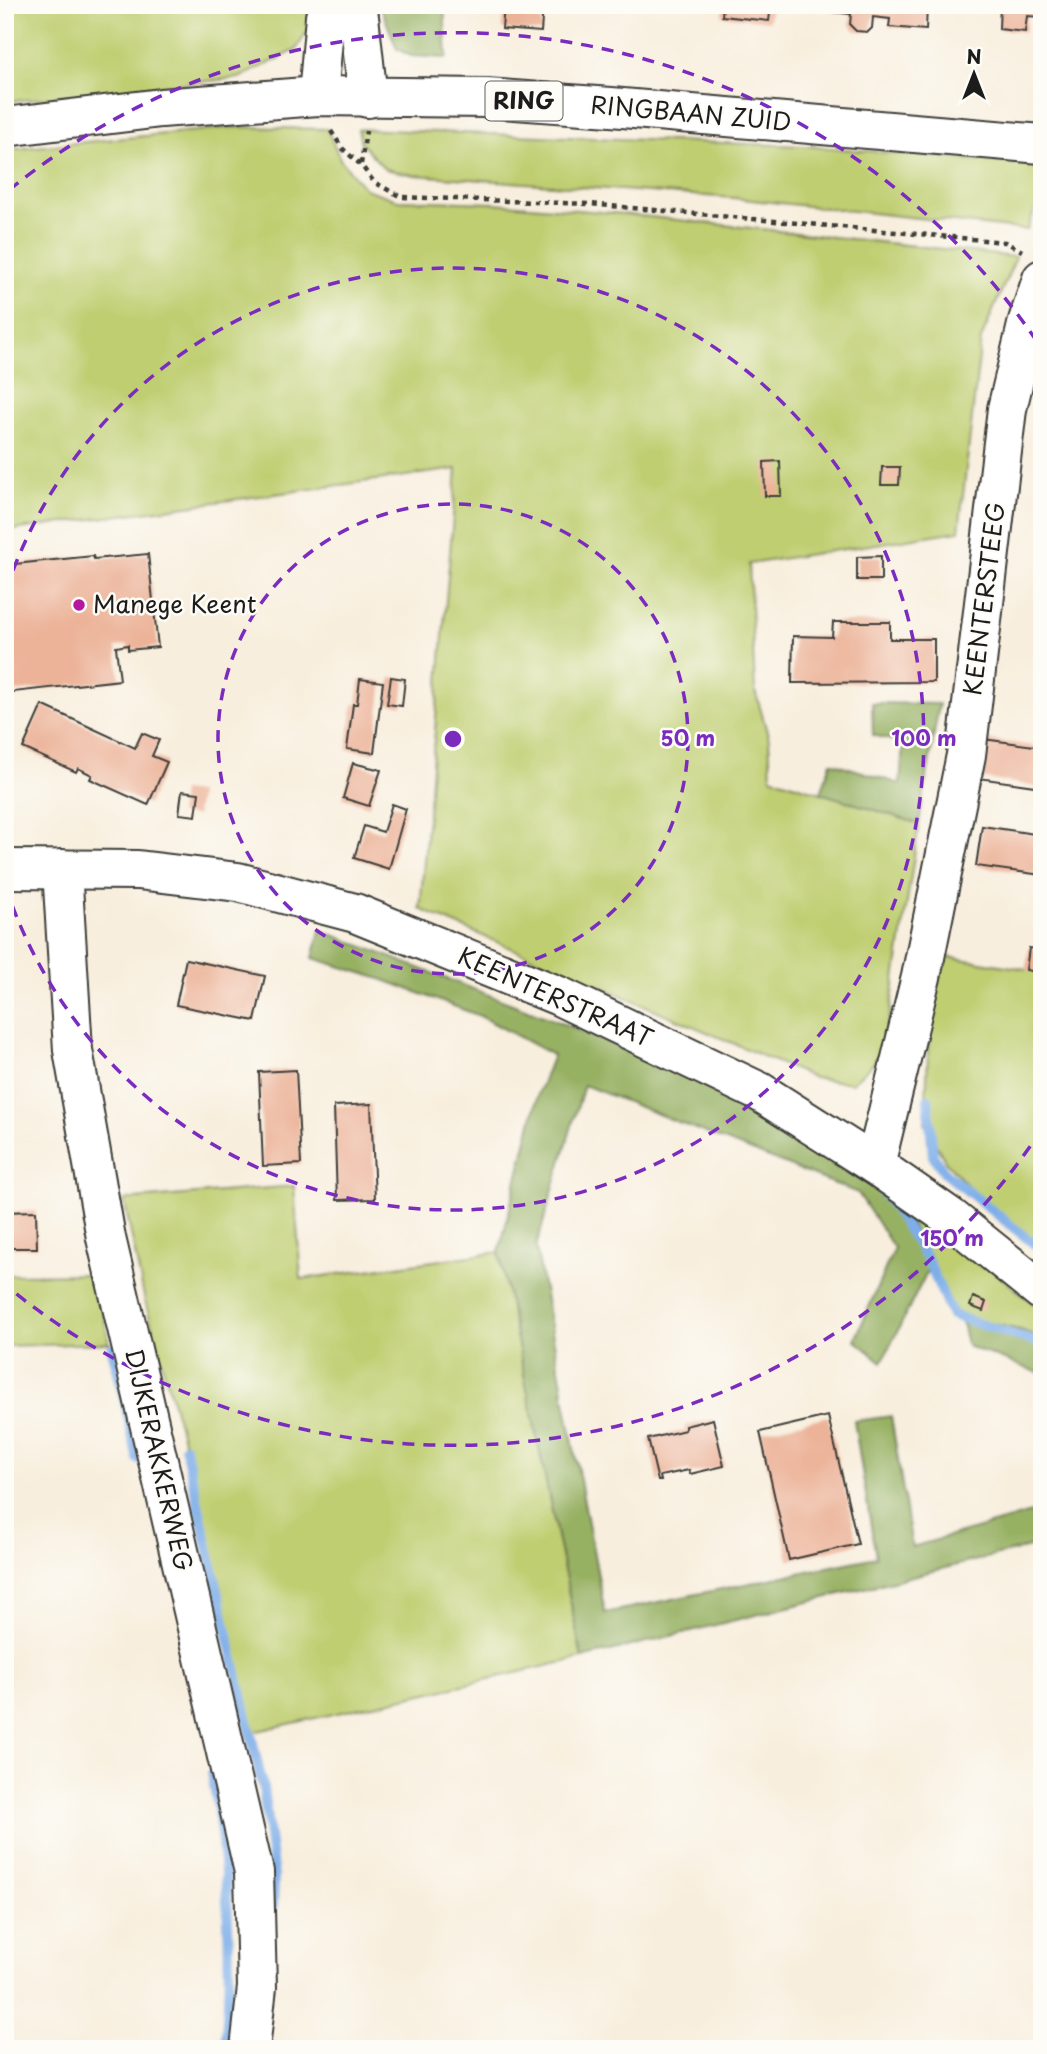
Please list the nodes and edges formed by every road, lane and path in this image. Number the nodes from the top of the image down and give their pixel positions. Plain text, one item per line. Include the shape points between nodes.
1 (329, 5) edge
2 (354, 5) edge
3 (318, 96) junction
4 (368, 98) junction
5 (5, 127) edge
6 (1042, 144) edge
7 (361, 165) dead end
8 (1034, 267) edge
9 (5, 869) edge
10 (62, 869) junction
11 (875, 1165) junction
12 (1042, 1291) edge
13 (250, 2049) edge

1 - 3 street
2 - 4 street
3 - 4 street, RINGBAAN ZUID / RING
3 - 5 street, RINGBAAN ZUID / RING via 161,108
4 - 6 street, RINGBAAN ZUID / RING via 487,98
7 - 8 path via 374,182 401,197 589,204 1005,242 1018,247
8 - 11 street, KEENTERSTEEG via 1028,321 1007,409 966,755 921,976
9 - 10 street, KEENTERSTRAAT
10 - 11 street, KEENTERSTRAAT via 138,870 238,882 355,913 559,996 760,1092
10 - 13 street, DIJKERAKKERWEG via 73,1050 106,1238 254,1872 257,1987
11 - 12 street, KEENTERSTRAAT via 950,1217

